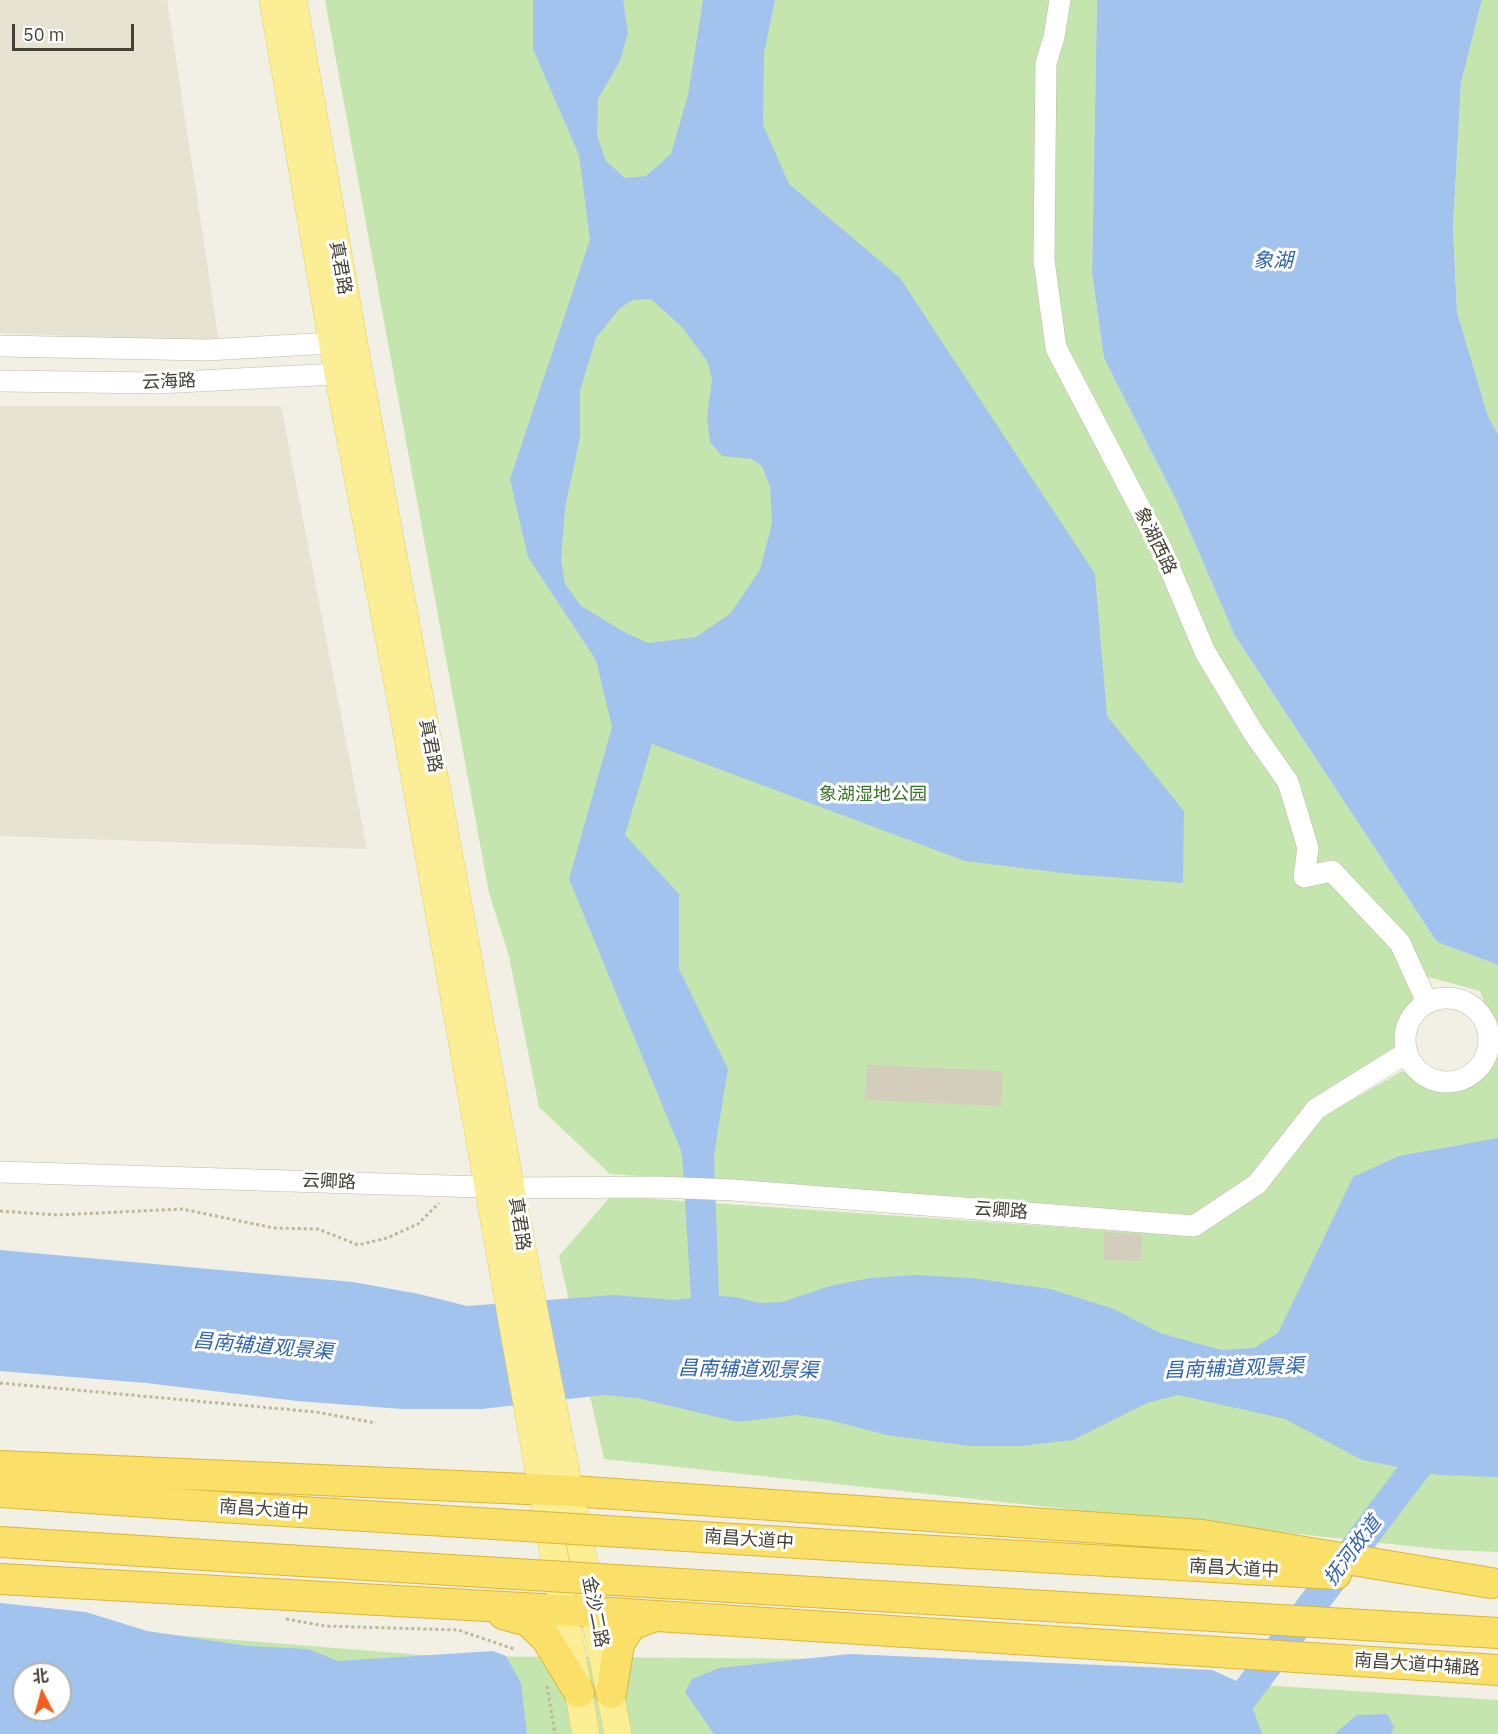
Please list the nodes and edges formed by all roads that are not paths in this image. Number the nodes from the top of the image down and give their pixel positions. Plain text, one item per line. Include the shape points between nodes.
1 (273, 0) edge
2 (293, 0) edge
3 (1060, 0) edge
4 (332, 343) junction
5 (0, 346) edge
6 (338, 374) junction
7 (0, 381) edge
8 (1427, 1002) junction
9 (1406, 1053) junction
10 (1492, 1057) edge
11 (0, 1172) edge
12 (500, 1187) junction
13 (518, 1288) junction
14 (0, 1466) edge
15 (558, 1491) junction
16 (0, 1492) edge
17 (0, 1542) edge
18 (1280, 1560) junction
19 (0, 1579) edge
20 (1494, 1583) edge
21 (477, 1606) junction
22 (566, 1611) junction
23 (596, 1612) junction
24 (655, 1616) junction
25 (1292, 1622) junction
26 (1498, 1634) edge
27 (1042, 1641) junction
28 (1498, 1670) edge
29 (579, 1692) junction
30 (611, 1693) junction
31 (586, 1734) edge
32 (618, 1734) edge

1 - 4 main road, 真君路
2 - 12 main road, 真君路
3 - 8 street, 象湖西路 via 1046,63 1044,260 1056,348 1163,552 1205,652 1288,782 1308,848 1304,877 1332,871 1400,943
4 - 5 street, 云海路 via 207,350
4 - 6 main road, 真君路
6 - 7 street, 云海路 via 157,383
6 - 12 main road, 真君路
8 - 9 street via 1412,1015 1405,1033
8 - 10 street via 1447,998 1467,1002 1482,1016
9 - 10 street via 1417,1071 1435,1081 1456,1081
9 - 12 street, 云卿路 via 1316,1109 1257,1184 1194,1226 733,1190
11 - 12 street, 云卿路
12 - 13 main road, 真君路
13 - 15 main road, 真君路 via 555,1415
13 - 15 main road, 真君路 via 531,1426
14 - 15 highway
15 - 18 highway via 1202,1536
15 - 22 main road, 金沙二路
15 - 23 main road, 金沙二路
16 - 18 highway, 南昌大道中, bridge via 847,1546
17 - 25 highway, bridge
18 - 20 highway, 南昌大道中
19 - 21 highway
21 - 22 highway
21 - 29 highway via 528,1621 546,1638
22 - 23 highway
22 - 29 main road, 金沙二路
23 - 24 highway
23 - 30 main road, 金沙二路
24 - 27 highway
24 - 30 highway via 631,1625 619,1644
25 - 26 highway
25 - 27 highway
27 - 28 highway, 南昌大道中辅路
29 - 31 main road, 金沙二路
30 - 32 main road, 金沙二路

